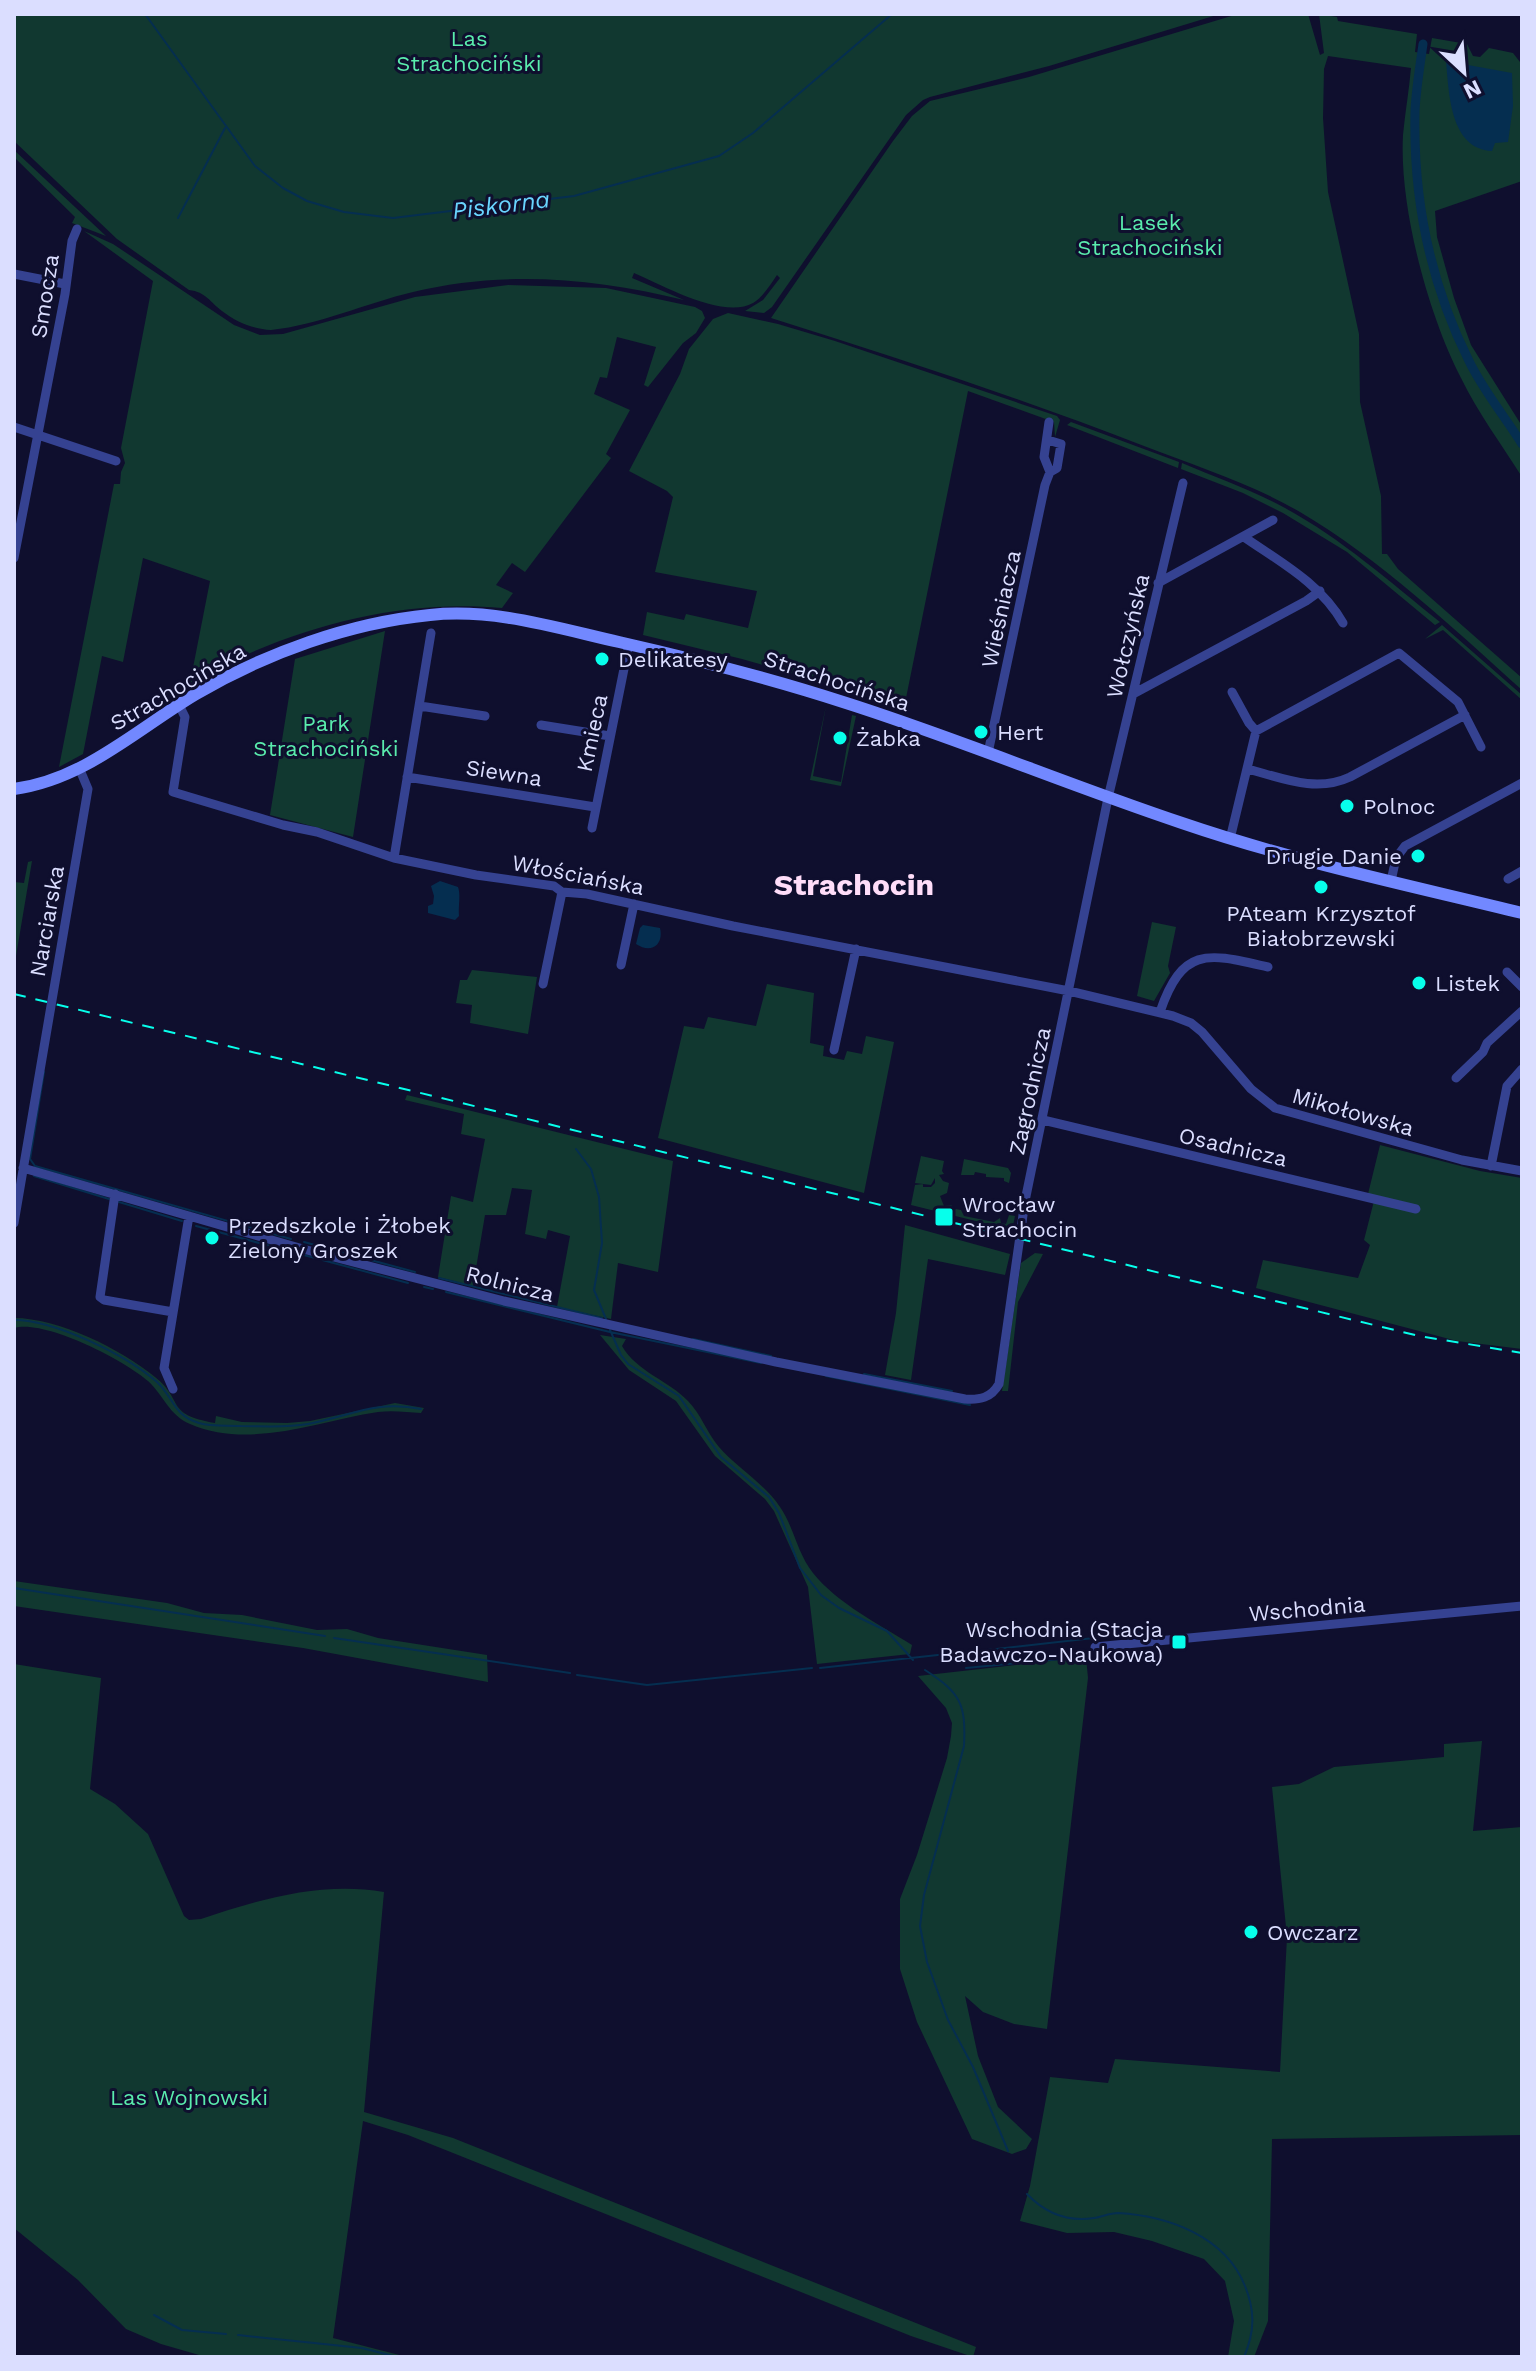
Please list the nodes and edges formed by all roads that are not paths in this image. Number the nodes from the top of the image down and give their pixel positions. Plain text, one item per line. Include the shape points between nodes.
1 (77, 229) dead end
2 (14, 274) edge
3 (65, 284) junction
4 (1049, 422) dead end
5 (14, 427) edge
6 (38, 435) junction
7 (116, 461) dead end
8 (1183, 483) dead end
9 (1273, 520) dead end
10 (1244, 537) junction
11 (14, 558) edge
12 (1158, 583) junction
13 (1320, 591) junction
14 (1343, 623) dead end
15 (431, 633) dead end
16 (629, 644) junction
17 (1232, 692) dead end
18 (1133, 694) junction
19 (179, 705) junction
20 (420, 706) junction
21 (1465, 715) junction
22 (485, 716) dead end
23 (541, 725) dead end
24 (1256, 731) junction
25 (610, 736) junction
26 (1481, 747) dead end
27 (988, 753) junction
28 (1248, 769) junction
29 (80, 770) junction
30 (407, 777) junction
31 (1522, 783) edge
32 (14, 789) edge
33 (1108, 798) junction
34 (595, 807) junction
35 (592, 828) dead end
36 (1230, 839) junction
37 (394, 858) junction
38 (1522, 871) edge
39 (1508, 879) dead end
40 (1391, 881) junction
41 (562, 892) junction
42 (634, 904) junction
43 (1522, 913) edge
44 (856, 949) junction
45 (621, 965) dead end
46 (1268, 967) dead end
47 (1507, 972) dead end
48 (543, 984) dead end
49 (1522, 987) edge
50 (1069, 991) junction
51 (1522, 1011) edge
52 (1160, 1012) junction
53 (834, 1050) dead end
54 (1522, 1069) edge
55 (1456, 1078) dead end
56 (1043, 1120) junction
57 (1491, 1166) junction
58 (23, 1168) junction
59 (1522, 1171) edge
60 (115, 1194) junction
61 (1416, 1209) dead end
62 (189, 1216) junction
63 (14, 1223) edge
64 (173, 1312) junction
65 (173, 1389) dead end
66 (994, 1392) joint
67 (1522, 1606) edge
68 (1095, 1647) dead end

1 - 3 street, Smocza
2 - 3 street
3 - 6 street, Smocza
4 - 27 street, Wieśniacza via 1044,457 1050,472
5 - 6 street
6 - 7 street
6 - 11 street, Smocza
8 - 12 street, Wołczyńska
9 - 10 street
10 - 12 street
10 - 13 street
12 - 18 street, Wołczyńska
13 - 14 street
13 - 18 street
15 - 20 street
16 - 19 main road, Strachocińska via 505,617 418,616 288,650
16 - 25 street, Kmieca
16 - 27 main road, Strachocińska via 789,685
17 - 24 street
18 - 33 street, Wołczyńska
19 - 29 main road, Strachocińska
19 - 37 street, Włościańska via 185,717 173,792
20 - 22 street
20 - 30 street
21 - 24 street via 1458,702 1399,653
21 - 26 street
21 - 28 street via 1331,785
23 - 25 street
24 - 28 street
25 - 34 street, Kmieca
27 - 33 main road, Strachocińska
28 - 36 street
29 - 32 main road, Strachocińska
29 - 58 street, Narciarska via 88,789
30 - 34 street, Siewna
30 - 37 street
31 - 40 street via 1405,846
33 - 36 main road, Strachocińska
33 - 50 street, Zagrodnicza
34 - 35 street, Kmieca
36 - 40 main road, Strachocińska
37 - 41 street, Włościańska via 554,886
38 - 39 street
40 - 43 main road, Strachocińska
41 - 42 street, Włościańska
41 - 48 street
42 - 44 street, Włościańska
42 - 45 street
44 - 50 street, Włościańska
44 - 53 street
46 - 52 street via 1223,957 1198,958 1179,973
47 - 49 street
50 - 52 street, Mikołowska
50 - 56 street, Zagrodnicza
51 - 55 street
52 - 57 street, Mikołowska via 1191,1023 1275,1108
54 - 57 street via 1507,1086
56 - 61 street, Osadnicza
56 - 66 street, Zagrodnicza via 1019,1230
57 - 59 street, Mikołowska
58 - 60 street, Rolnicza
58 - 63 street, Narciarska
60 - 62 street, Rolnicza
60 - 64 street via 100,1297
62 - 64 street
62 - 66 street, Rolnicza via 434,1284 656,1336 965,1399
64 - 65 street via 164,1368
67 - 68 street, Wschodnia

